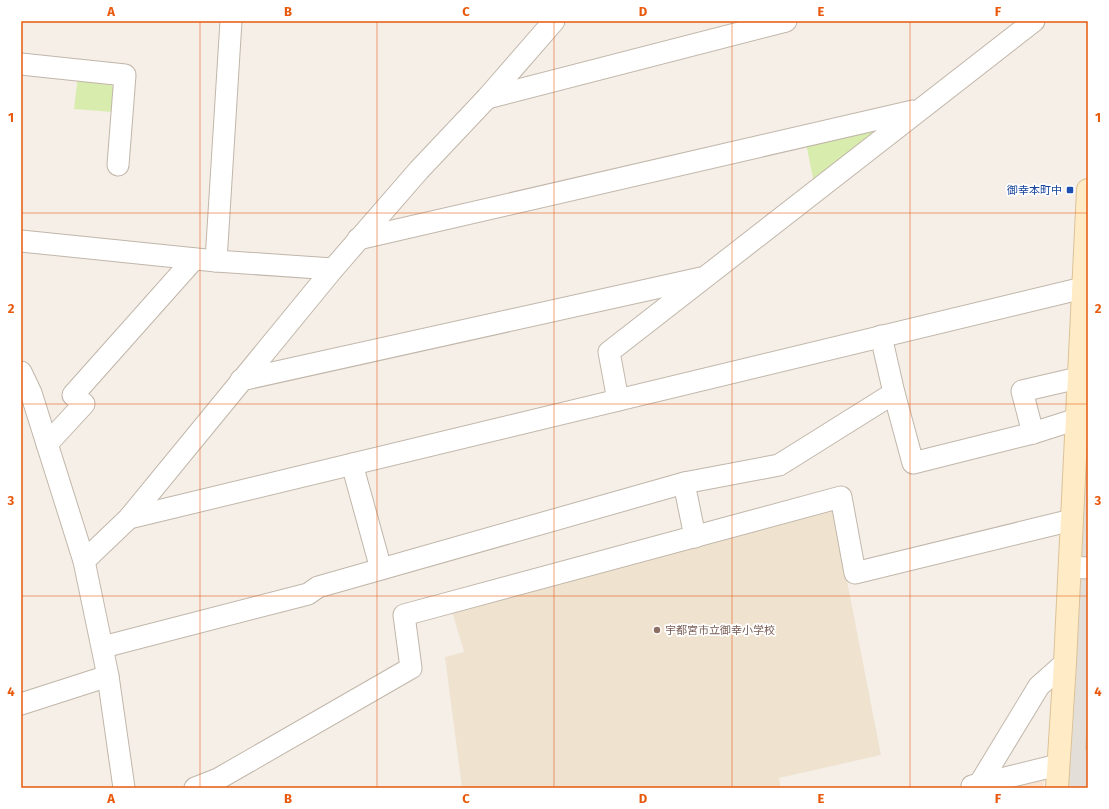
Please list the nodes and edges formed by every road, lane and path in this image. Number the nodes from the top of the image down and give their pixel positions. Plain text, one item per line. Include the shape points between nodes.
1 (231, 21) edge
2 (554, 21) edge
3 (786, 21) edge
4 (1034, 21) edge
5 (21, 64) edge
6 (487, 98) junction
7 (919, 110) junction
8 (118, 165) dead end
9 (1088, 190) edge
10 (358, 239) junction
11 (21, 241) edge
12 (194, 259) junction
13 (216, 261) junction
14 (332, 269) junction
15 (706, 276) junction
16 (1083, 288) junction
17 (881, 336) junction
18 (21, 372) edge
19 (1078, 378) junction
20 (241, 380) junction
21 (894, 393) junction
22 (618, 400) junction
23 (1077, 419) junction
24 (1033, 433) junction
25 (47, 444) junction
26 (352, 464) junction
27 (684, 483) junction
28 (129, 518) junction
29 (1072, 520) junction
30 (695, 537) junction
31 (84, 561) junction
32 (1079, 568) edge
33 (381, 569) junction
34 (103, 647) junction
35 (1065, 663) junction
36 (108, 676) junction
37 (21, 704) edge
38 (1058, 765) junction
39 (973, 787) edge
40 (124, 788) edge
41 (195, 788) edge
42 (1057, 788) edge

1 - 13 street
2 - 6 street
3 - 6 street
4 - 7 street
5 - 8 street via 125,75
6 - 10 street
7 - 10 street
7 - 15 street
9 - 16 street
10 - 14 street
11 - 12 street
12 - 13 street
12 - 25 street via 73,395 84,404
13 - 14 street
14 - 20 street
15 - 20 street
15 - 22 street via 609,352
16 - 17 street
16 - 19 street
17 - 21 street
17 - 22 street
18 - 25 street via 31,393
19 - 23 street
19 - 24 street via 1022,390
20 - 28 street
21 - 24 street via 913,463
21 - 27 street via 778,465
22 - 26 street
23 - 24 street
23 - 29 street
25 - 31 street
26 - 28 street
26 - 33 street
27 - 30 street
27 - 33 street
28 - 31 street
29 - 30 street via 855,573 841,497
29 - 32 street
30 - 41 street via 404,615 411,668 218,779
31 - 34 street
32 - 35 street
33 - 34 street via 318,587 308,594
34 - 36 street
35 - 38 street
35 - 39 street via 1039,686
36 - 37 street
36 - 40 street
38 - 39 street
38 - 42 street

